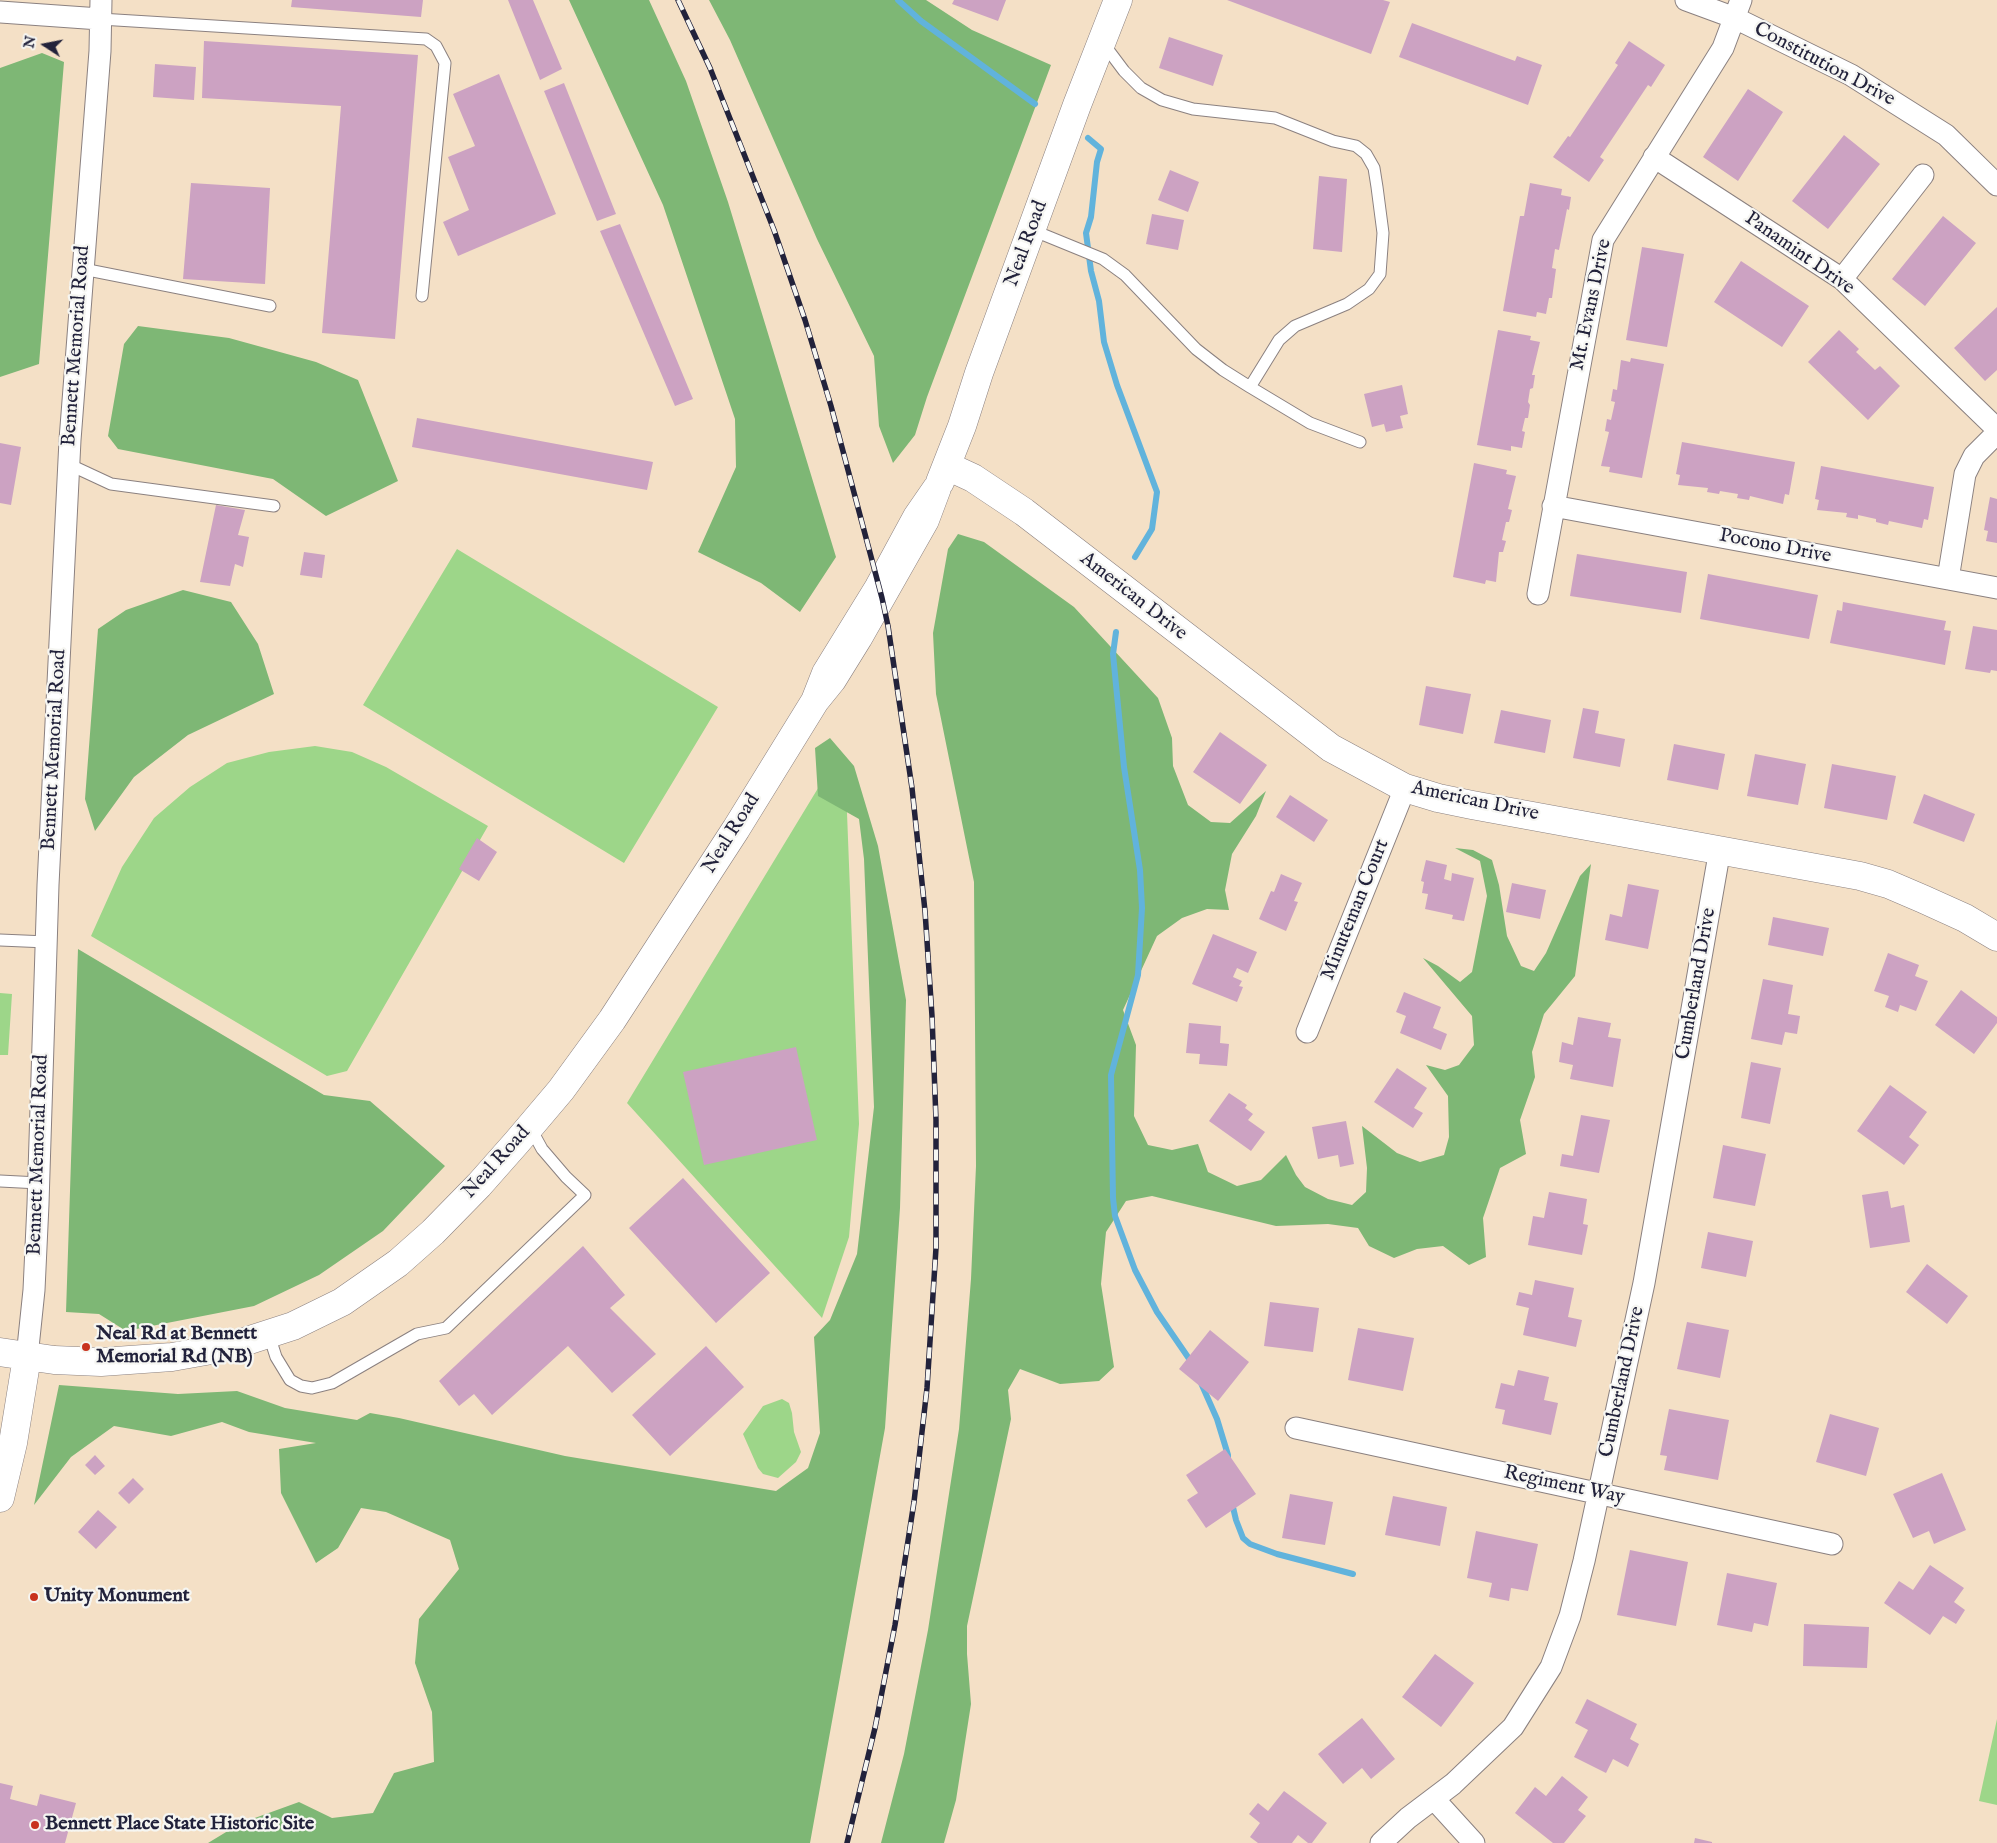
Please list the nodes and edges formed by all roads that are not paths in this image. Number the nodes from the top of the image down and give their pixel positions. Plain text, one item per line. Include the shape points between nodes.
1 (1118, 0) edge
2 (1686, 0) edge
3 (1738, 9) edge
4 (100, 10) edge
5 (0, 12) edge
6 (1102, 41) junction
7 (1654, 157) junction
8 (1923, 175) dead end
9 (1997, 185) edge
10 (1032, 230) junction
11 (83, 269) junction
12 (1842, 279) junction
13 (422, 296) dead end
14 (270, 306) dead end
15 (1250, 387) junction
16 (1997, 431) edge
17 (1360, 442) dead end
18 (68, 464) junction
19 (942, 477) junction
20 (274, 506) dead end
21 (1553, 506) junction
22 (1948, 579) junction
23 (1997, 588) edge
24 (1538, 594) dead end
25 (1405, 788) junction
26 (1720, 849) junction
27 (1997, 937) edge
28 (0, 940) edge
29 (46, 942) junction
30 (1307, 1032) dead end
31 (530, 1127) junction
32 (0, 1181) edge
33 (39, 1183) junction
34 (269, 1335) junction
35 (0, 1352) edge
36 (27, 1357) junction
37 (1296, 1428) dead end
38 (1598, 1493) junction
39 (0, 1498) edge
40 (1832, 1544) dead end
41 (1434, 1799) junction
42 (1381, 1843) edge
43 (1474, 1843) edge

1 - 6 street, Neal Road
2 - 3 street, Constitution Drive
3 - 7 street, Mt. Evans Drive via 1723,48
3 - 9 street, Constitution Drive via 1946,135
4 - 5 street
4 - 11 street, Bennett Memorial Road via 100,51
4 - 13 lane via 426,39 436,46 445,63
6 - 10 street, Neal Road
6 - 15 lane via 1141,88 1162,100 1193,108 1275,118 1333,141 1356,146 1366,154 1374,168 1382,233 1380,274 1369,289 1347,304 1295,326 1279,340
7 - 12 street, Panamint Drive
7 - 21 street, Mt. Evans Drive via 1603,240
8 - 12 street
10 - 15 lane via 1103,259 1125,275 1196,349
10 - 19 street, Neal Road
11 - 14 lane
11 - 18 street, Bennett Memorial Road
12 - 16 street, Panamint Drive
15 - 17 lane via 1310,423
16 - 22 street via 1974,456 1965,474
18 - 20 lane via 111,484
18 - 29 street, Bennett Memorial Road
19 - 25 street, American Drive via 973,478 1024,512 1331,748
19 - 31 street, Neal Road via 925,520 902,564 832,680 815,701 612,1020
21 - 22 street, Pocono Drive
21 - 24 street, Mt. Evans Drive
22 - 23 street, Pocono Drive
25 - 26 street, American Drive via 1463,803
25 - 30 street, Minuteman Court
26 - 27 street, American Drive via 1888,884 1964,918
26 - 38 street, Cumberland Drive via 1644,1283
28 - 29 lane
29 - 33 street, Bennett Memorial Road
31 - 34 street, Neal Road via 479,1185 398,1263 342,1302
31 - 34 lane via 542,1149 585,1195 446,1328 416,1334 332,1383 312,1388 290,1380 276,1357
32 - 33 lane
33 - 36 street, Bennett Memorial Road
34 - 36 street, Neal Road via 228,1347 172,1357 102,1362
35 - 36 street, Neal Road
36 - 39 street, Bennett Memorial Road via 14,1443
37 - 38 street, Regiment Way
38 - 40 street, Regiment Way
38 - 41 street, Cumberland Drive via 1570,1616 1551,1667 1513,1727
41 - 42 street, Cumberland Drive
41 - 43 street

